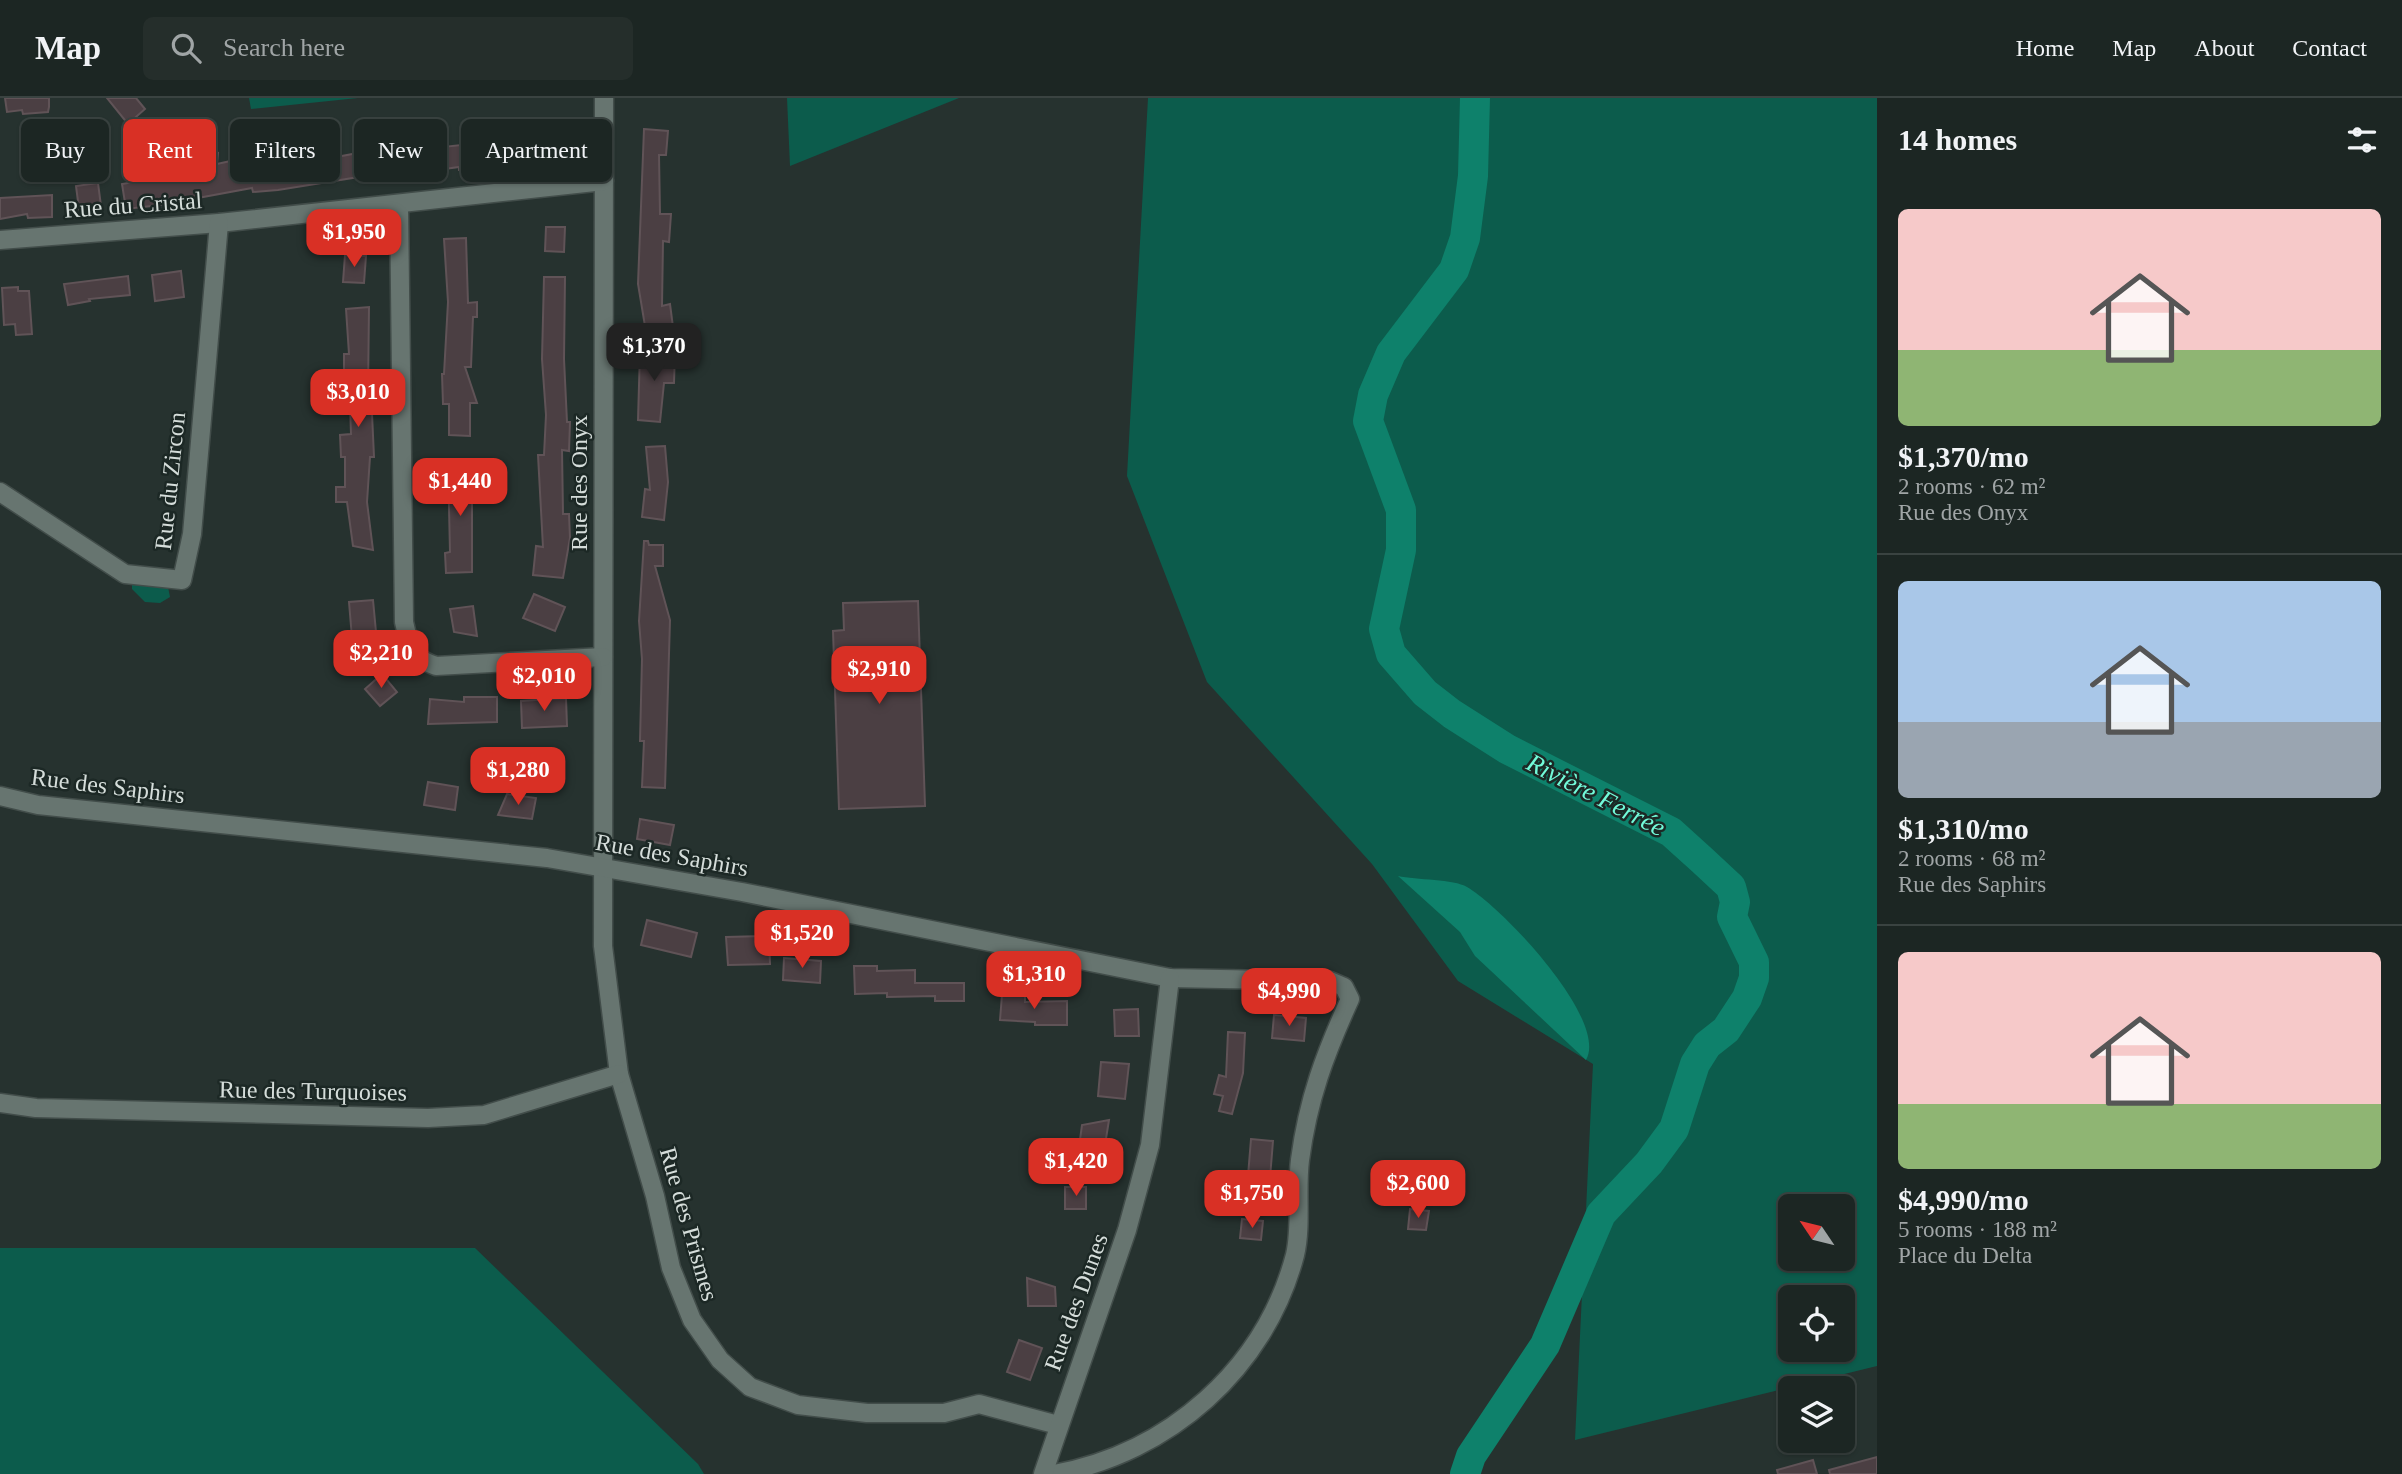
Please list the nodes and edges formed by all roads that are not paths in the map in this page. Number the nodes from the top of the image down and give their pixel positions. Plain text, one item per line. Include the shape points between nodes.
1 (604, 98) edge
2 (604, 119) edge
3 (595, 182) edge
4 (604, 182) edge
5 (399, 205) junction
6 (219, 223) junction
7 (0, 240) edge
8 (0, 492) edge
9 (603, 657) junction
10 (0, 796) edge
11 (603, 868) junction
12 (1170, 978) junction
13 (619, 1074) junction
14 (0, 1103) edge
15 (1058, 1425) junction
16 (1044, 1474) edge
17 (1054, 1474) edge

1 - 2 street, Rue des Onyx
3 - 5 street, Rue du Cristal
4 - 9 street, Rue des Onyx
5 - 6 street, Rue du Cristal
5 - 9 street via 404,622 411,649 418,660 436,666
6 - 7 street, Rue du Cristal
6 - 8 street, Rue du Zircon via 192,534 182,580 125,574
9 - 11 street, Rue des Onyx
10 - 11 street, Rue des Saphirs via 38,805 547,858
11 - 12 street, Rue des Saphirs
11 - 13 street, Rue des Prismes via 604,958
12 - 15 street, Rue des Dunes via 1150,1145 1127,1230
12 - 17 street, Rue des Saphirs via 1331,981 1344,987 1350,999 1311,1097 1300,1162 1295,1252 1275,1314 1232,1376 1178,1423 1127,1454 1093,1467
13 - 14 street, Rue des Turquoises via 484,1115 36,1108
13 - 15 street, Rue des Prismes via 671,1268 692,1320 720,1360 750,1387 798,1405 944,1413 979,1404
15 - 16 street, Rue des Dunes

